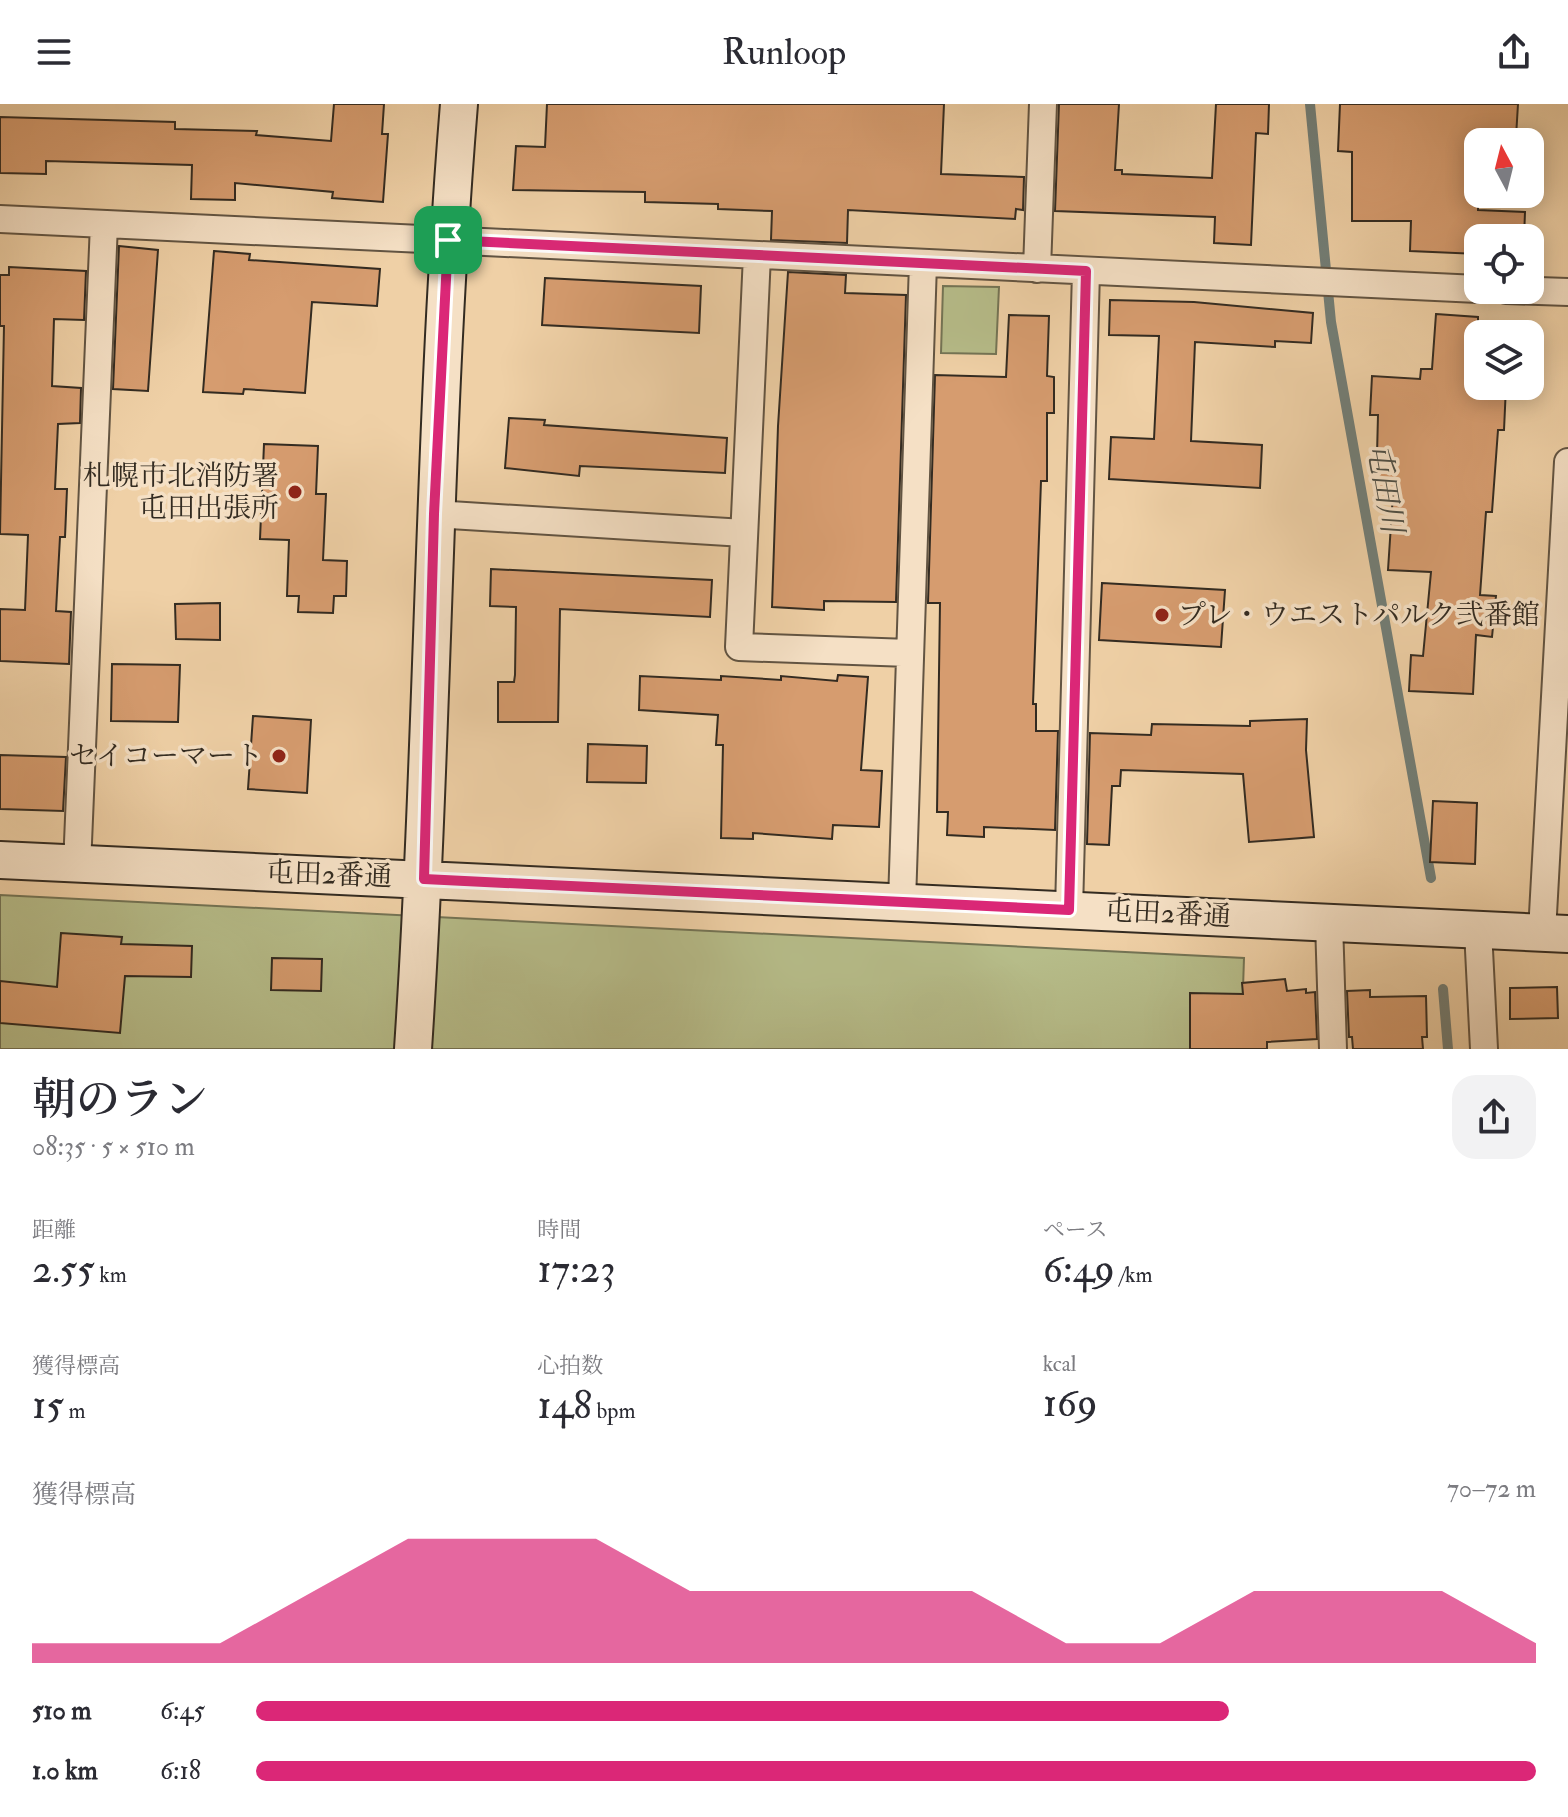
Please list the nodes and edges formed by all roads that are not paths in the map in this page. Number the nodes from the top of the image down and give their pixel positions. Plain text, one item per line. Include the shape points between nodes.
1 (459, 104) edge
2 (1043, 104) edge
3 (0, 219) edge
4 (104, 224) junction
5 (448, 240) junction
6 (757, 255) junction
7 (923, 263) junction
8 (1037, 269) junction
9 (1086, 271) junction
10 (1464, 288) edge
11 (1544, 291) edge
12 (1568, 292) edge
13 (1568, 462) edge
14 (434, 514) junction
15 (744, 533) junction
16 (909, 653) junction
17 (0, 860) edge
18 (77, 866) junction
19 (424, 879) junction
20 (902, 902) junction
21 (1069, 910) junction
22 (1329, 922) junction
23 (1478, 930) junction
24 (1555, 933) edge
25 (413, 1049) edge
26 (1333, 1049) edge
27 (1484, 1049) edge

1 - 5 street
2 - 8 street
3 - 4 street
4 - 5 street
4 - 18 street
5 - 6 street
5 - 14 street
6 - 7 street
6 - 15 street
7 - 8 street
7 - 16 street
8 - 9 street
9 - 10 street
9 - 21 street
11 - 12 street
13 - 24 street
14 - 15 street
14 - 19 street
15 - 16 street via 739,647
16 - 20 street
17 - 18 street, 屯田2番通
18 - 19 street, 屯田2番通
19 - 20 street, 屯田2番通
19 - 25 street
20 - 21 street, 屯田2番通
21 - 22 street, 屯田2番通
22 - 23 street, 屯田2番通
22 - 26 street
23 - 24 street, 屯田2番通
23 - 27 street

